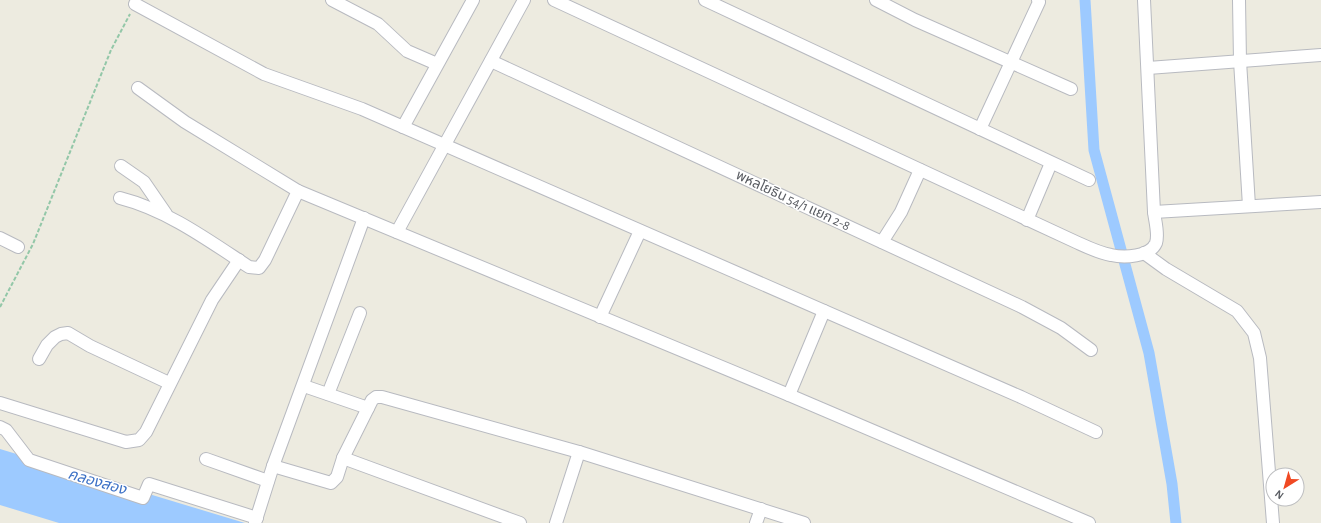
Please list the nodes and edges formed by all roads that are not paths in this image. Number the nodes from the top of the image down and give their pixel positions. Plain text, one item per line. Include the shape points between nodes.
1 (332, 0) edge
2 (473, 0) edge
3 (524, 0) edge
4 (554, 0) edge
5 (705, 0) edge
6 (876, 0) edge
7 (1144, 0) edge
8 (1239, 0) edge
9 (1039, 1) edge
10 (135, 4) road end
11 (1321, 54) edge
12 (491, 60) junction
13 (1240, 61) junction
14 (1011, 63) junction
15 (437, 64) junction
16 (1148, 68) junction
17 (138, 88) dead end
18 (1071, 89) dead end
19 (403, 127) junction
20 (980, 129) junction
21 (444, 145) junction
22 (1051, 163) junction
23 (121, 166) dead end
24 (920, 170) junction
25 (1089, 180) dead end
26 (298, 190) junction
27 (120, 198) dead end
28 (1321, 202) edge
29 (1249, 206) junction
30 (1154, 212) junction
31 (166, 214) junction
32 (364, 218) junction
33 (1028, 220) junction
34 (640, 231) junction
35 (396, 232) junction
36 (0, 238) edge
37 (882, 242) junction
38 (18, 248) dead end
39 (1144, 253) junction
40 (239, 260) junction
41 (824, 311) junction
42 (360, 313) dead end
43 (600, 317) junction
44 (1091, 350) dead end
45 (38, 359) dead end
46 (169, 383) junction
47 (304, 386) junction
48 (328, 394) junction
49 (789, 395) junction
50 (0, 403) edge
51 (368, 408) junction
52 (0, 427) edge
53 (1096, 432) dead end
54 (579, 452) junction
55 (343, 458) junction
56 (206, 459) dead end
57 (273, 466) junction
58 (268, 481) junction
59 (761, 509) junction
60 (256, 521) edge
61 (520, 523) edge
62 (556, 523) edge
63 (756, 523) edge
64 (804, 523) edge
65 (1090, 523) edge
66 (1273, 523) edge

1 - 15 street via 378,24 407,51
2 - 15 street
3 - 12 street
4 - 24 street
5 - 20 street
6 - 14 street
7 - 16 street
8 - 13 street
9 - 14 street
10 - 19 street via 264,74 362,109
11 - 13 street
12 - 21 street
12 - 37 street, พหลโยธิน 54/1 แยก 2-8
13 - 16 street
13 - 29 street
14 - 18 street
14 - 20 street
15 - 19 street
16 - 30 street
17 - 26 street via 185,122
19 - 21 street
20 - 22 street
21 - 34 street
21 - 35 street
22 - 25 street
22 - 33 street
23 - 31 street via 144,182
24 - 33 street
24 - 37 street via 901,212
26 - 32 street
26 - 40 street via 259,268 249,267
27 - 31 street via 138,202
28 - 29 street
29 - 30 street
30 - 39 street via 1156,244
31 - 40 street
32 - 35 street
32 - 47 street
33 - 39 street via 1112,256
34 - 41 street
34 - 43 street
35 - 43 street
36 - 38 street
37 - 44 street, พหลโยธิน 54/1 แยก 2-8 via 1022,307 1061,328
39 - 66 street via 1166,269 1230,306 1243,317 1254,333 1261,374
40 - 46 street via 212,300
41 - 49 street
41 - 53 street
42 - 48 street
43 - 49 street
45 - 46 street via 55,337 68,333
46 - 50 street via 146,432 139,440 126,442
47 - 48 street
47 - 57 street
48 - 51 street
49 - 65 street
51 - 54 street via 376,397 389,398
51 - 55 street
52 - 60 street via 6,430 29,460 143,498 149,484
54 - 59 street
54 - 62 street
55 - 57 street via 337,477 331,483
55 - 61 street
56 - 58 street
57 - 58 street
58 - 60 street
59 - 63 street
59 - 64 street

